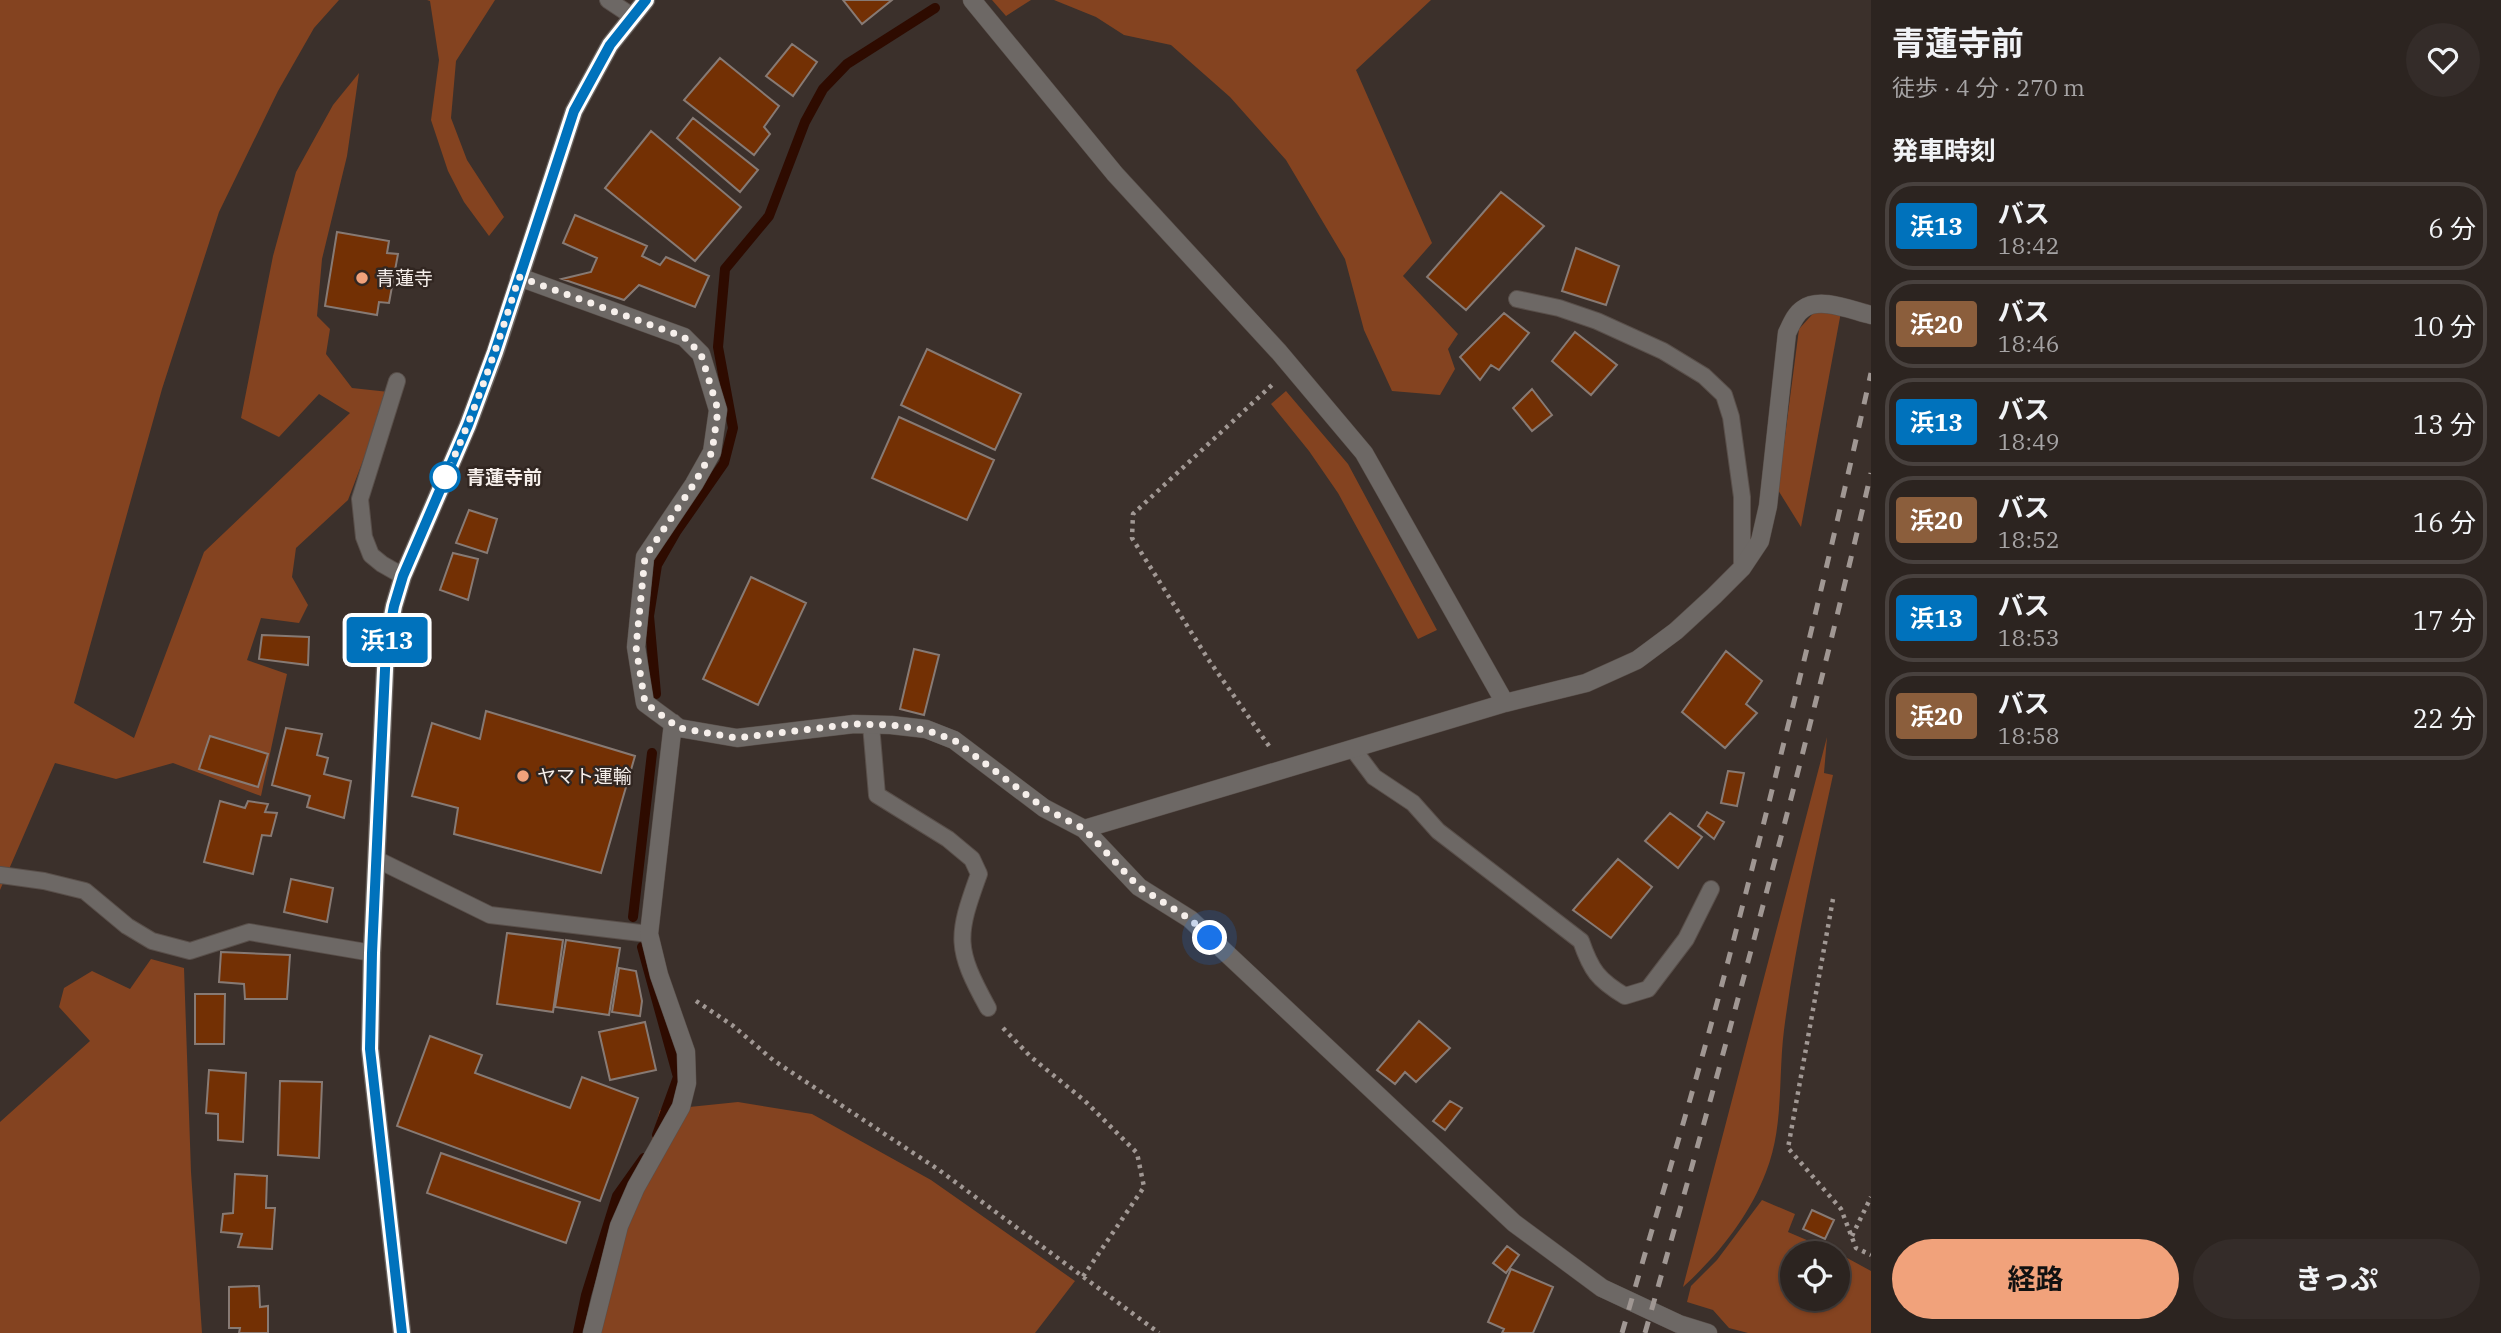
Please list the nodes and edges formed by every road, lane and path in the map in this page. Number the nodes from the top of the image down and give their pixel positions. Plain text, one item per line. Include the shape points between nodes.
1 (608, 0) edge
2 (646, 0) edge
3 (972, 0) edge
4 (632, 16) junction
5 (519, 277) junction
6 (1517, 299) dead end
7 (1871, 315) edge
8 (1291, 367) junction
9 (397, 381) dead end
10 (1742, 568) junction
11 (403, 576) junction
12 (1505, 703) junction
13 (673, 723) junction
14 (871, 724) junction
15 (1353, 749) junction
16 (1286, 769) junction
17 (1084, 829) junction
18 (376, 859) junction
19 (0, 875) edge
20 (1711, 889) dead end
21 (1833, 899) dead end
22 (649, 934) junction
23 (372, 953) junction
24 (659, 975) junction
25 (988, 1007) joint
26 (1871, 1197) edge
27 (1852, 1236) junction
28 (1871, 1255) edge
29 (1082, 1278) junction
30 (402, 1333) edge
31 (592, 1333) edge
32 (1159, 1333) edge
33 (1708, 1333) edge

1 - 4 lane
2 - 4 street
3 - 8 street via 1115,174
4 - 5 street via 610,45 574,111
5 - 11 street via 468,425
5 - 13 street via 684,337 701,354 718,410 712,452 645,557 639,604 636,647 645,703
6 - 10 lane via 1597,321 1652,346 1704,376 1724,395 1742,497
7 - 10 street via 1820,303 1803,308 1787,333 1768,506 1760,541
8 - 12 street via 1364,453
8 - 16 path via 1133,514 1132,538 1208,659
9 - 11 lane via 360,499 371,555
10 - 12 street via 1676,631 1637,660 1586,682
11 - 18 street via 386,648
12 - 15 street
13 - 14 street via 737,738
13 - 22 street
14 - 17 street via 926,730 954,740 1044,808
14 - 25 lane via 877,795 948,839 972,859 979,874 963,918 961,943 971,976
15 - 16 street
15 - 20 lane via 1374,777 1413,803 1438,831 1581,941 1602,983 1625,996 1648,989 1686,939
16 - 17 street
17 - 33 street via 1139,887 1190,919 1514,1223 1602,1288
18 - 22 lane via 490,915
18 - 23 street
19 - 23 lane via 85,891 152,942 190,951 249,932
21 - 27 path via 1788,1148 1841,1209
22 - 24 street
23 - 30 street via 370,1049
24 - 29 path via 732,1025 773,1060 939,1170
24 - 31 street via 685,1052 687,1083 681,1107 619,1226
25 - 29 path via 1008,1035 1137,1153 1144,1187
26 - 27 path
27 - 28 path via 1856,1248
29 - 32 path

